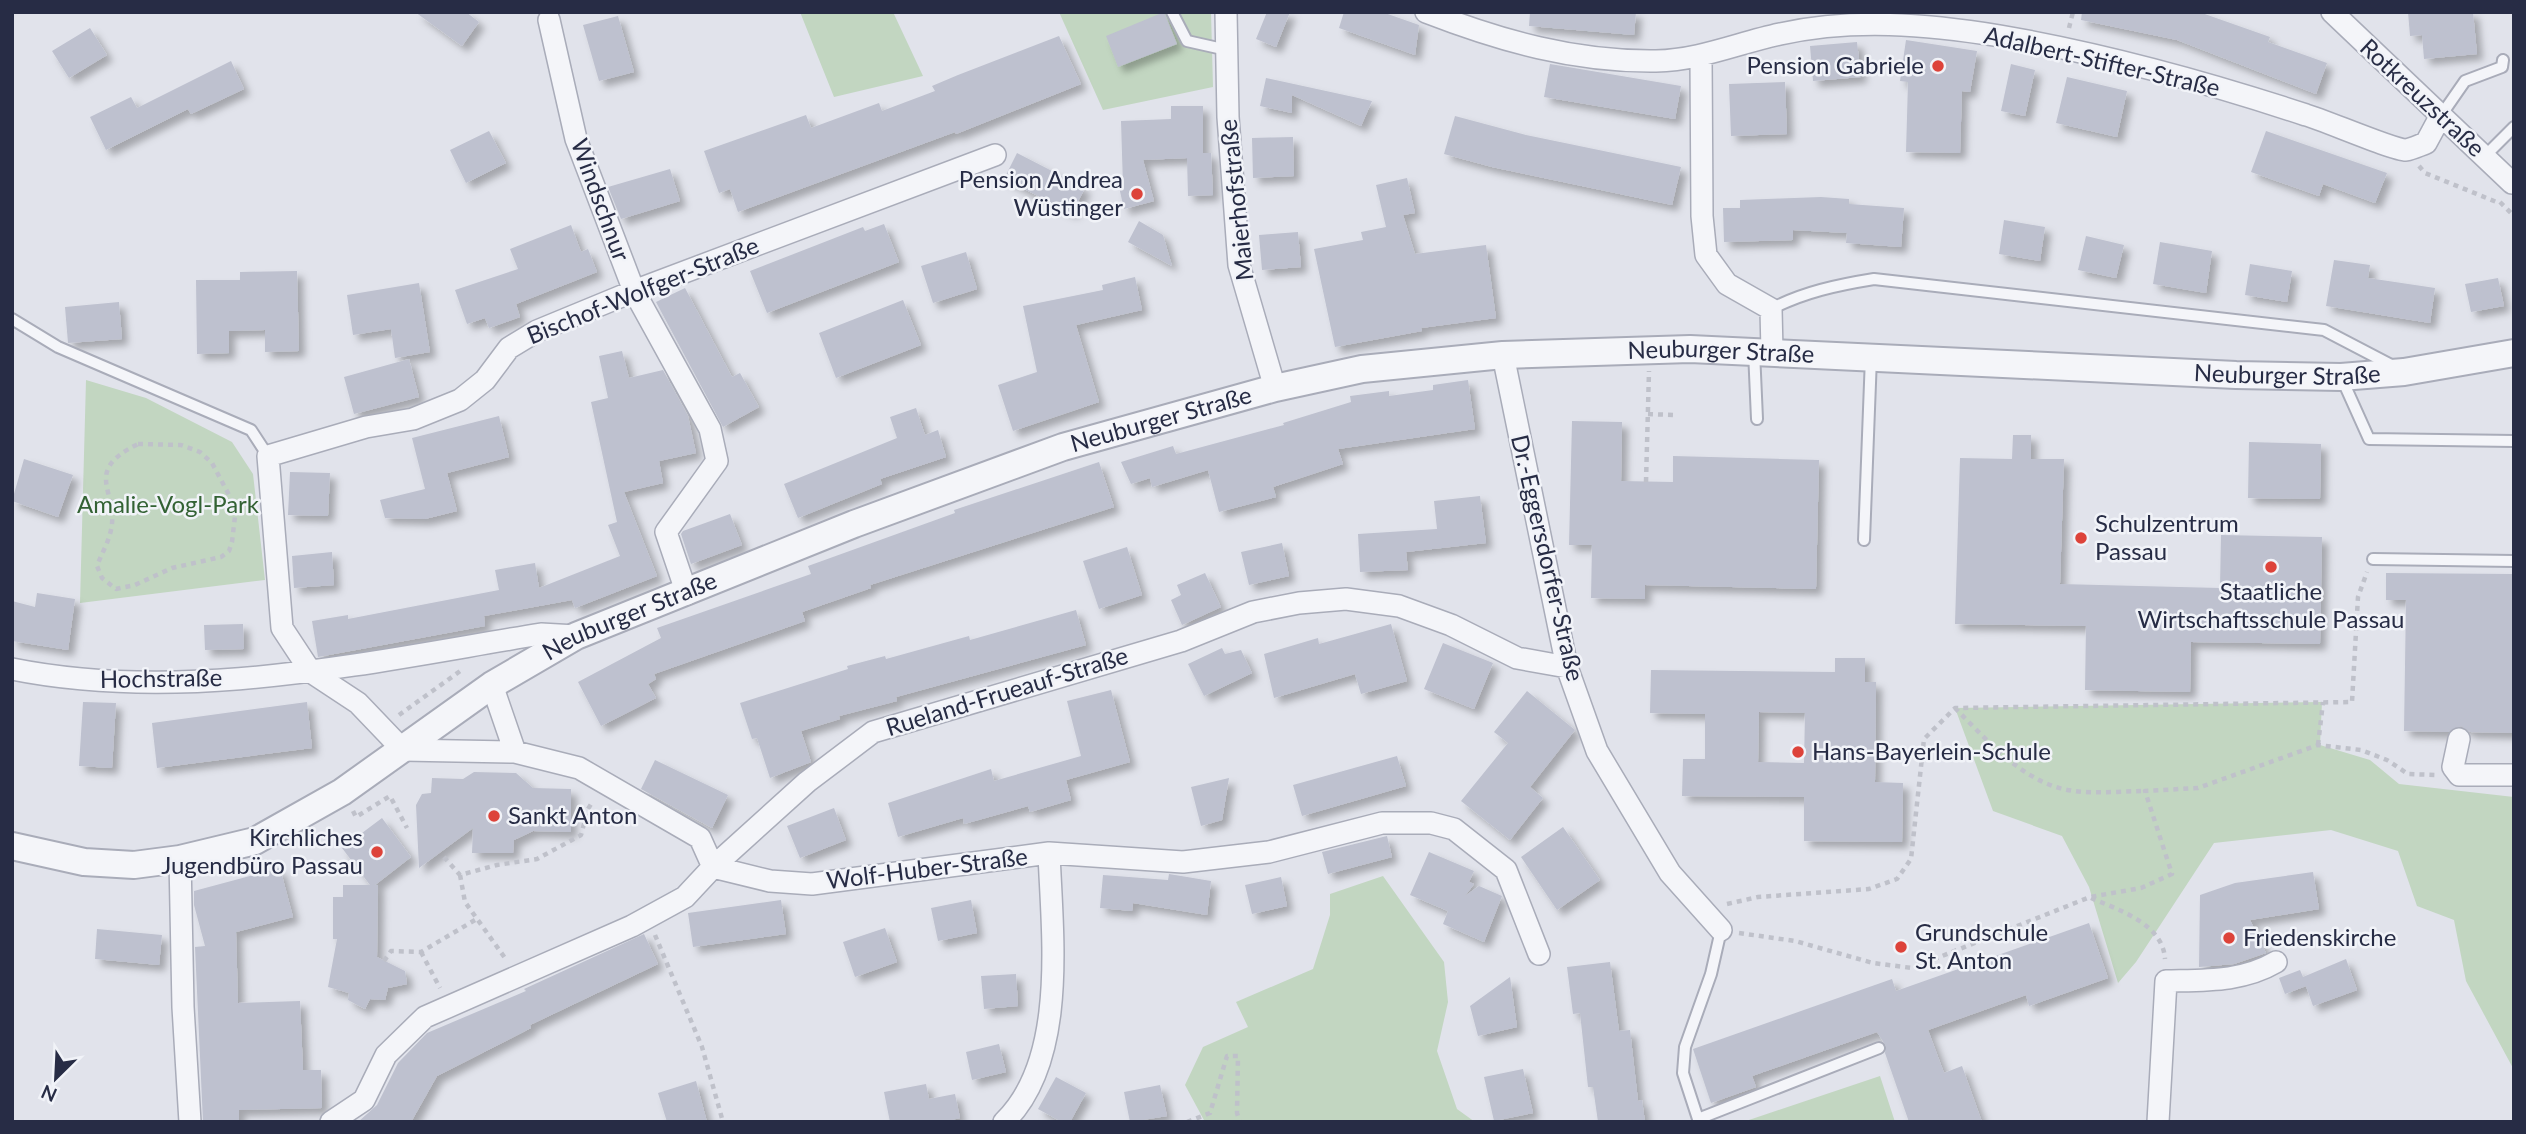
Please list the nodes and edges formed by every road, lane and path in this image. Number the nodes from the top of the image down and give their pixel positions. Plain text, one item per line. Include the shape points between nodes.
1 (1172, 12) edge
2 (1226, 12) edge
3 (1426, 12) edge
4 (2073, 12) edge
5 (2332, 12) edge
6 (549, 20) dead end
7 (2069, 29) dead end
8 (1227, 50) junction
9 (1701, 57) junction
10 (2503, 60) dead end
11 (2440, 117) junction
12 (2514, 127) edge
13 (2404, 150) junction
14 (995, 155) dead end
15 (2484, 157) junction
16 (2513, 184) edge
17 (2499, 203) dead end
18 (634, 291) junction
19 (1771, 309) junction
20 (12, 319) edge
21 (1763, 352) junction
22 (2514, 353) edge
23 (1503, 355) junction
24 (1871, 357) junction
25 (1649, 370) dead end
26 (2404, 372) junction
27 (2341, 377) junction
28 (1275, 388) junction
29 (1648, 414) junction
30 (1674, 415) dead end
31 (1757, 419) dead end
32 (2514, 441) edge
33 (268, 456) junction
34 (1646, 482) dead end
35 (236, 509) joint
36 (1864, 540) dead end
37 (2373, 559) joint
38 (2514, 561) edge
39 (687, 594) junction
40 (576, 636) junction
41 (484, 643) junction
42 (1567, 667) junction
43 (12, 669) edge
44 (311, 672) junction
45 (492, 685) junction
46 (2323, 702) junction
47 (1955, 708) junction
48 (382, 729) junction
49 (2459, 739) dead end
50 (2318, 745) junction
51 (403, 750) junction
52 (515, 752) junction
53 (2459, 775) junction
54 (2514, 775) edge
55 (612, 786) junction
56 (2146, 791) junction
57 (342, 792) junction
58 (407, 828) dead end
59 (12, 846) edge
60 (1049, 853) junction
61 (444, 857) dead end
62 (180, 859) junction
63 (713, 867) junction
64 (460, 875) junction
65 (2090, 897) junction
66 (1702, 911) junction
67 (647, 915) junction
68 (475, 920) junction
69 (1721, 930) junction
70 (421, 952) junction
71 (1539, 954) dead end
72 (384, 961) dead end
73 (2276, 962) dead end
74 (517, 977) junction
75 (2166, 981) junction
76 (440, 989) dead end
77 (1879, 1048) dead end
78 (1698, 1121) edge
79 (190, 1122) edge
80 (331, 1122) edge
81 (723, 1122) edge
82 (1004, 1122) edge
83 (1187, 1122) edge
84 (1240, 1122) edge
85 (2158, 1122) edge

1 - 8 lane via 1187,41
2 - 8 street, Maierhofstraße
3 - 9 street, Adalbert-Stifter-Straße via 1573,57 1658,61
4 - 7 path
5 - 11 street, Rotkreuzstraße
6 - 18 street, Windschnur via 576,139
8 - 28 street, Maierhofstraße via 1239,265
9 - 13 street, Adalbert-Stifter-Straße via 1777,34 1871,22 1999,36 2169,73 2309,115
9 - 19 street via 1706,255 1727,284
10 - 11 lane via 2502,67 2465,81
11 - 13 street via 2426,143
11 - 15 street, Rotkreuzstraße
12 - 15 lane
13 - 17 path via 2425,173
14 - 18 street, Bischof-Wolfger-Straße
15 - 16 street, Rotkreuzstraße
18 - 33 street, Bischof-Wolfger-Straße via 537,331 509,348 485,380 460,400 413,419 366,427
18 - 39 street, Windschnur via 710,429 717,461 666,532
19 - 21 street
19 - 26 lane, Neuburger Straße via 1834,285 1874,279 2324,330
20 - 33 lane via 58,346 251,430
21 - 23 street, Neuburger Straße via 1600,349
21 - 24 street, Neuburger Straße
21 - 31 lane
22 - 26 street, Neuburger Straße
23 - 28 street, Neuburger Straße via 1362,369
23 - 42 street, Dr.-Eggersdorfer-Straße
24 - 27 street, Neuburger Straße
24 - 36 lane
25 - 29 path
26 - 27 street, Neuburger Straße
27 - 32 lane via 2369,439
28 - 39 street, Neuburger Straße via 1063,447 854,524
29 - 30 path
29 - 34 path
33 - 44 street via 282,628
35 - 35 path via 212,463 200,452 138,443 120,453 109,467 104,485 111,516 110,534 97,566 102,578 116,589 172,568 221,557 232,542
37 - 38 lane
37 - 46 path via 2358,597 2352,702
39 - 40 street, Neuburger Straße
40 - 41 street, Hochstraße via 541,634
40 - 45 street, Neuburger Straße
41 - 44 street, Hochstraße
41 - 48 path via 483,655
42 - 63 street, Rueland-Frueauf-Straße via 1517,658 1451,625 1399,606 1346,599 1253,611 1181,641 873,732 807,782
42 - 66 street, Dr.-Eggersdorfer-Straße via 1597,751 1670,873
43 - 44 street, Hochstraße via 64,679 138,683
44 - 48 street via 358,703
45 - 51 street, Neuburger Straße
45 - 52 street
46 - 47 path
46 - 50 path
47 - 56 path via 1993,746 2046,783 2074,791
47 - 66 path via 1924,739 1911,859 1897,880 1869,889 1758,897
48 - 51 street
49 - 53 street via 2453,766
50 - 53 path via 2361,750 2408,774
50 - 56 path via 2198,788
51 - 52 street
51 - 57 street, Neuburger Straße
52 - 55 street via 579,768
53 - 54 street
55 - 63 street via 700,838
55 - 64 path via 597,794 581,835 563,847 537,859
56 - 65 path via 2172,874 2141,888
57 - 58 path via 356,817 390,796
57 - 62 street, Neuburger Straße via 255,841
59 - 62 street, Neuburger Straße via 84,862 134,865
60 - 63 street, Wolf-Huber-Straße via 812,884 771,881
60 - 71 street, Wolf-Huber-Straße via 1183,862 1269,852 1382,823 1431,823 1454,829 1506,870
60 - 82 street via 1054,977 1040,1062 1020,1107
61 - 64 path
62 - 79 street
63 - 67 street via 685,897
64 - 68 path via 465,902
65 - 69 path via 1912,968 1873,963 1795,941
65 - 75 path via 2128,914 2158,935 2164,947
66 - 69 street, Dr.-Eggersdorfer-Straße
67 - 74 street
67 - 81 path via 702,1047
68 - 70 path
68 - 74 path
69 - 78 lane via 1685,1047 1683,1073
70 - 72 path via 391,951
70 - 76 path
73 - 75 street via 2228,980
74 - 80 street via 425,1017 386,1055 364,1100
75 - 85 street
77 - 78 lane
83 - 84 path via 1210,1113 1227,1056 1238,1056

